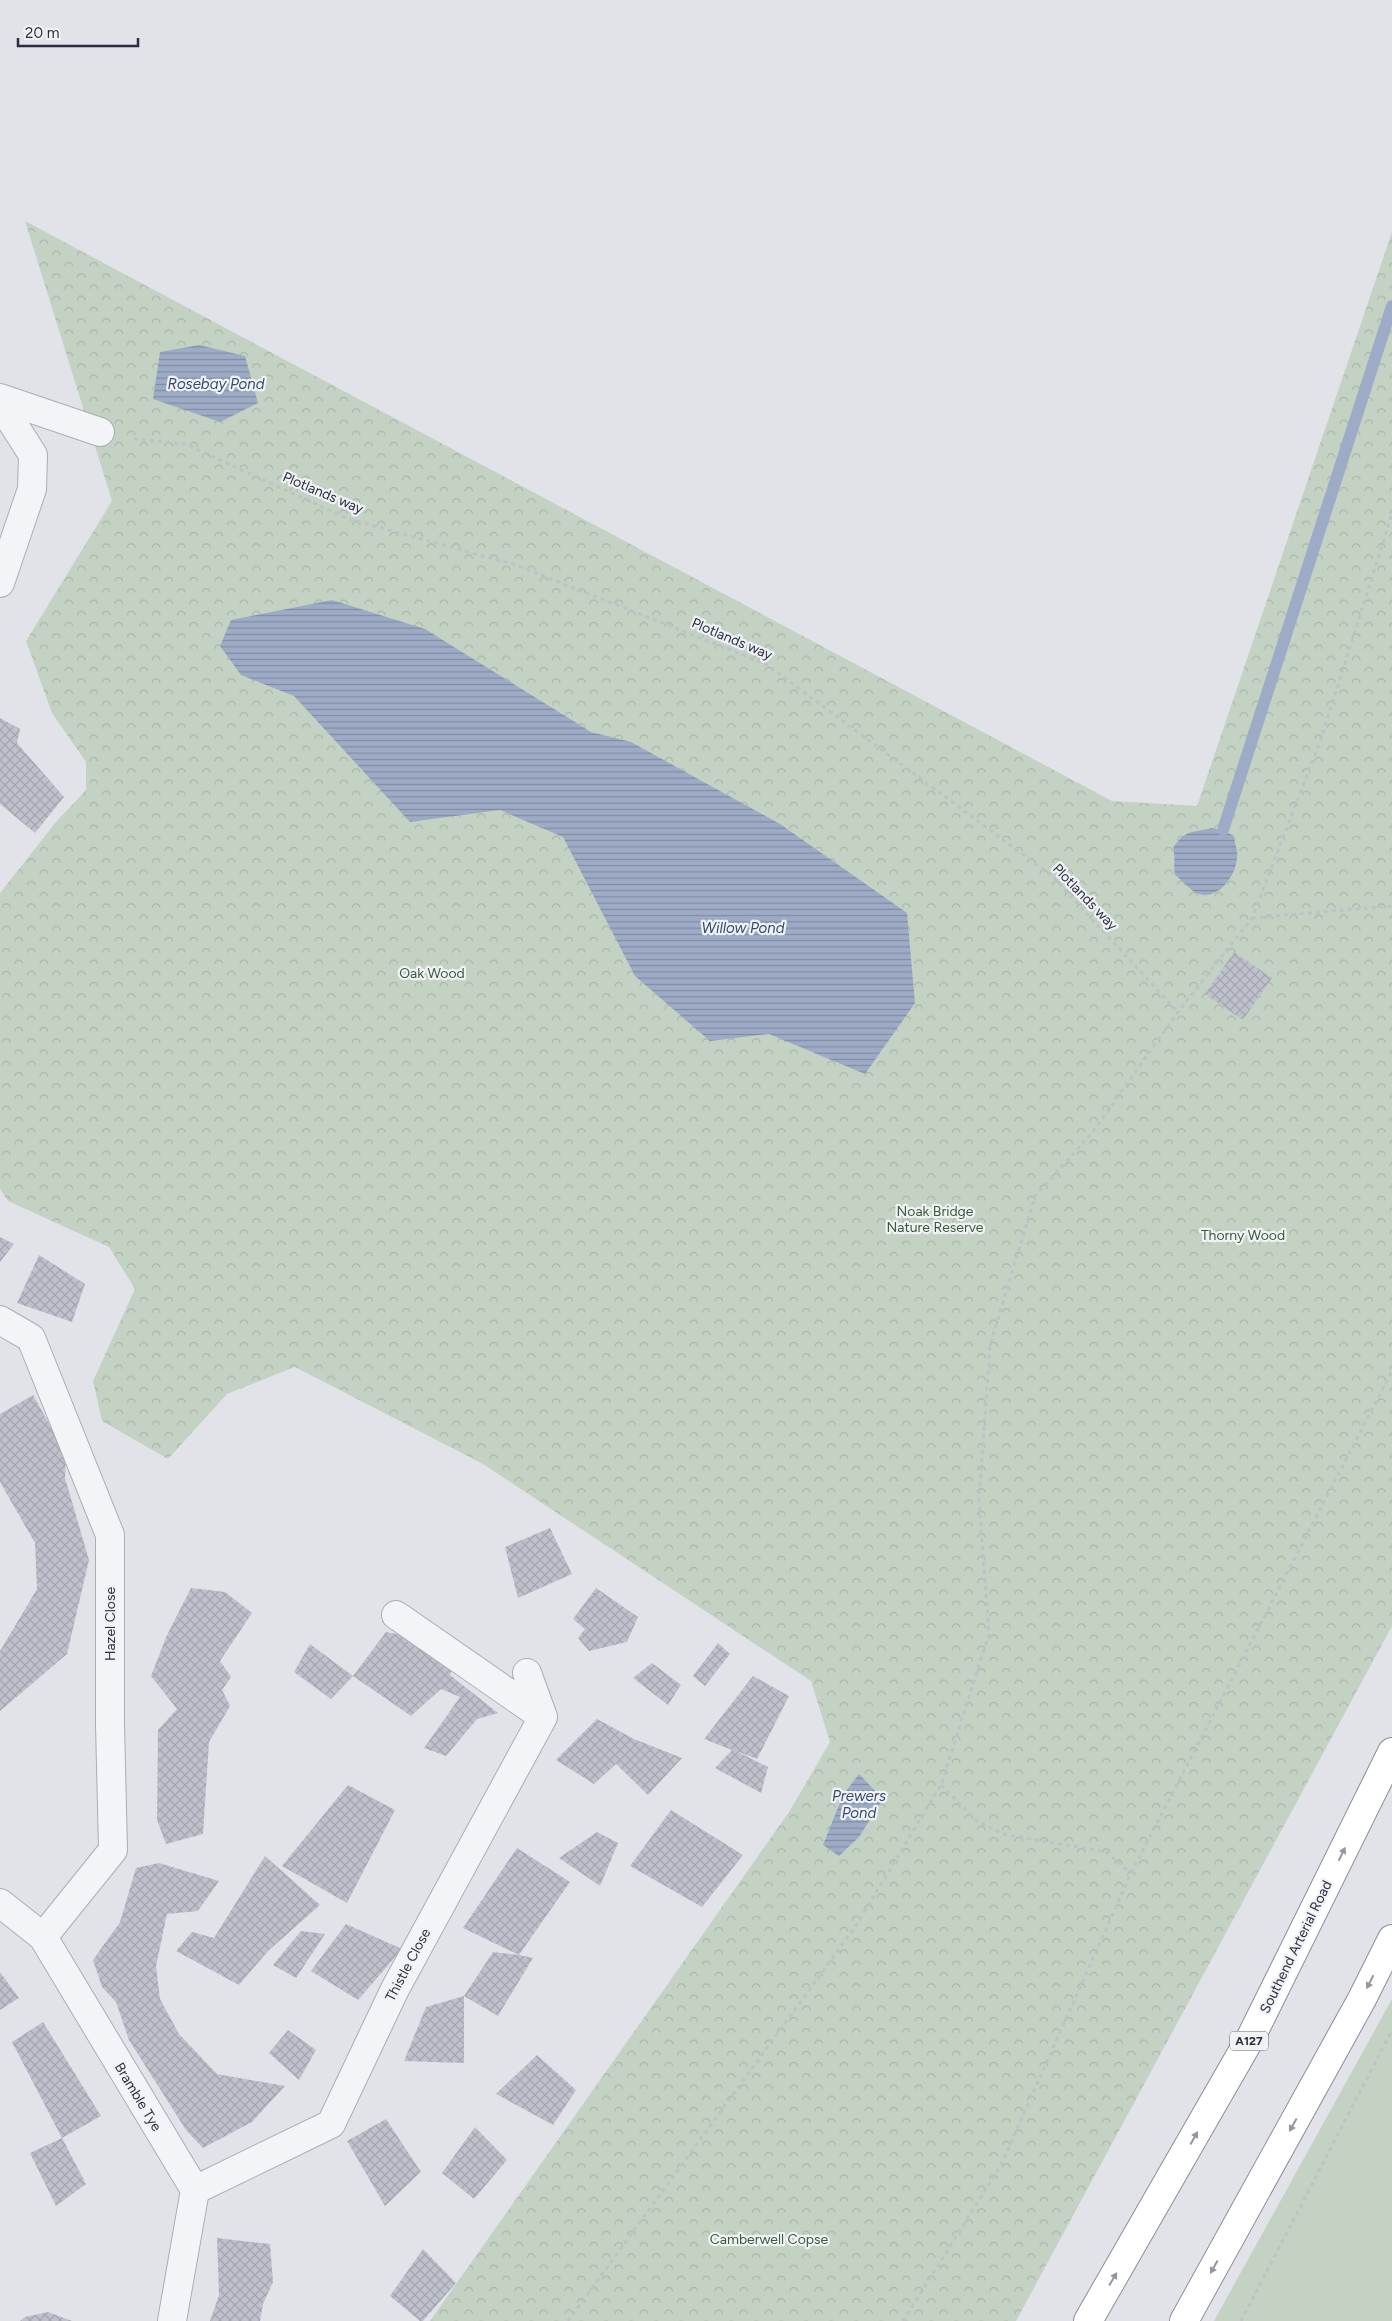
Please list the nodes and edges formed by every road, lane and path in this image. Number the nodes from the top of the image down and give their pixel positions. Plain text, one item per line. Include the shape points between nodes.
1 (0, 398) edge
2 (0, 403) edge
3 (100, 432) dead end
4 (152, 442) dead end
5 (1392, 514) edge
6 (0, 583) edge
7 (1392, 906) edge
8 (1252, 918) junction
9 (1178, 1012) junction
10 (0, 1320) edge
11 (1392, 1371) edge
12 (396, 1615) dead end
13 (527, 1673) dead end
14 (543, 1717) junction
15 (1392, 1752) edge
16 (941, 1785) junction
17 (1131, 1873) junction
18 (0, 1903) edge
19 (43, 1937) junction
20 (1392, 1939) edge
21 (1392, 2030) edge
22 (195, 2190) junction
23 (172, 2321) edge
24 (568, 2321) edge
25 (903, 2321) edge
26 (1088, 2321) edge
27 (1184, 2321) edge
28 (1241, 2321) edge

1 - 3 street
2 - 6 street via 33,455 32,489
4 - 9 path, Plotlands way via 185,444 349,519 516,565 766,664 1052,876
5 - 8 path via 1321,739
7 - 8 path
8 - 9 path
9 - 16 path via 1092,1133 1035,1196 1032,1205 990,1345 979,1500 989,1634
10 - 19 street, Hazel Close via 31,1338 110,1535 113,1850
11 - 17 path
12 - 14 street
13 - 14 street
14 - 22 street, Thistle Close via 394,1989 331,2124
26 -> 15 highway, Southend Arterial Road / A127 via 1251,2037
16 - 17 path via 977,1821 1003,1834 1106,1852
16 - 24 path via 855,1927
17 - 25 path via 1000,2167
18 - 19 street, Bramble Tye
19 - 22 street, Bramble Tye
20 -> 27 highway
21 - 28 path
22 - 23 street

